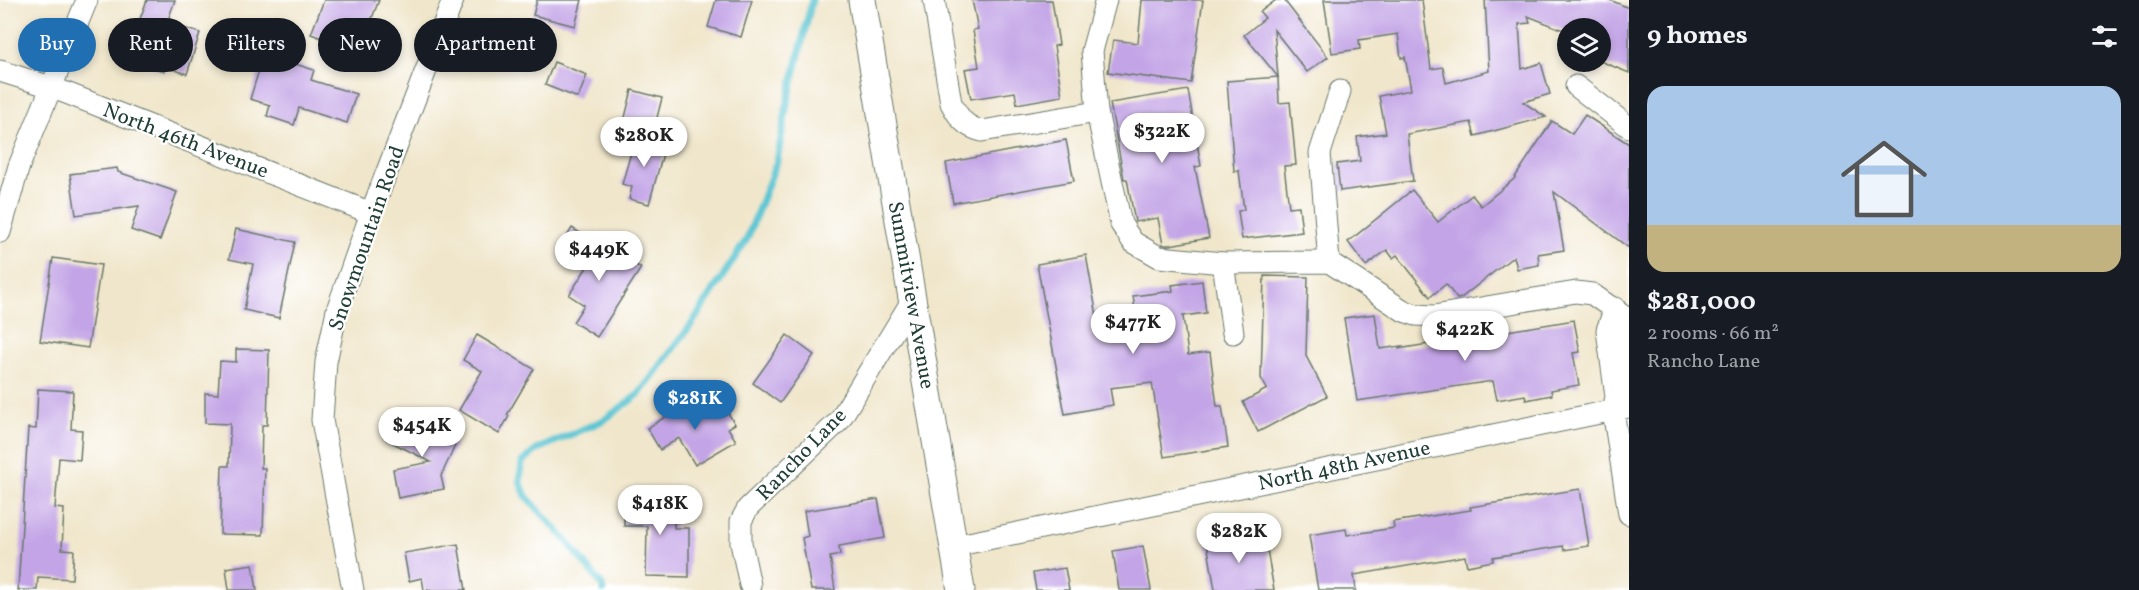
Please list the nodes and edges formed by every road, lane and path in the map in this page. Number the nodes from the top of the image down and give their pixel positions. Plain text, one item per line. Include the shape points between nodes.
1 (87, 0) edge
2 (453, 0) edge
3 (862, 0) edge
4 (934, 0) edge
5 (1106, 0) edge
6 (0, 71) edge
7 (1576, 86) dead end
8 (51, 87) junction
9 (1340, 91) dead end
10 (1097, 112) junction
11 (1629, 127) edge
12 (371, 213) junction
13 (0, 232) edge
14 (1329, 262) junction
15 (1224, 263) junction
16 (913, 299) junction
17 (1622, 314) edge
18 (1233, 333) dead end
19 (1629, 387) edge
20 (1621, 408) edge
21 (1629, 514) edge
22 (954, 546) junction
23 (750, 585) dead end
24 (353, 590) edge
25 (962, 590) edge

1 - 8 street
2 - 12 street, Snowmountain Road
3 - 16 main road, Summitview Avenue
4 - 10 street via 951,103 969,128 982,131
5 - 10 street via 1092,51
6 - 8 street, North 46th Avenue
7 - 11 street
8 - 12 street, North 46th Avenue
8 - 13 street via 19,166
9 - 14 street via 1320,153
10 - 15 street via 1121,224 1132,242 1159,257
12 - 24 street, Snowmountain Road via 337,310 326,362 322,420
14 - 15 street
14 - 17 street via 1416,315 1434,316 1576,292 1592,294
15 - 18 street
16 - 22 main road, Summitview Avenue
16 - 23 street, Rancho Lane via 839,421 748,508 741,521 741,543
17 - 19 street
17 - 20 street via 1607,330
20 - 21 street
20 - 22 street, North 48th Avenue
22 - 25 main road, Summitview Avenue

